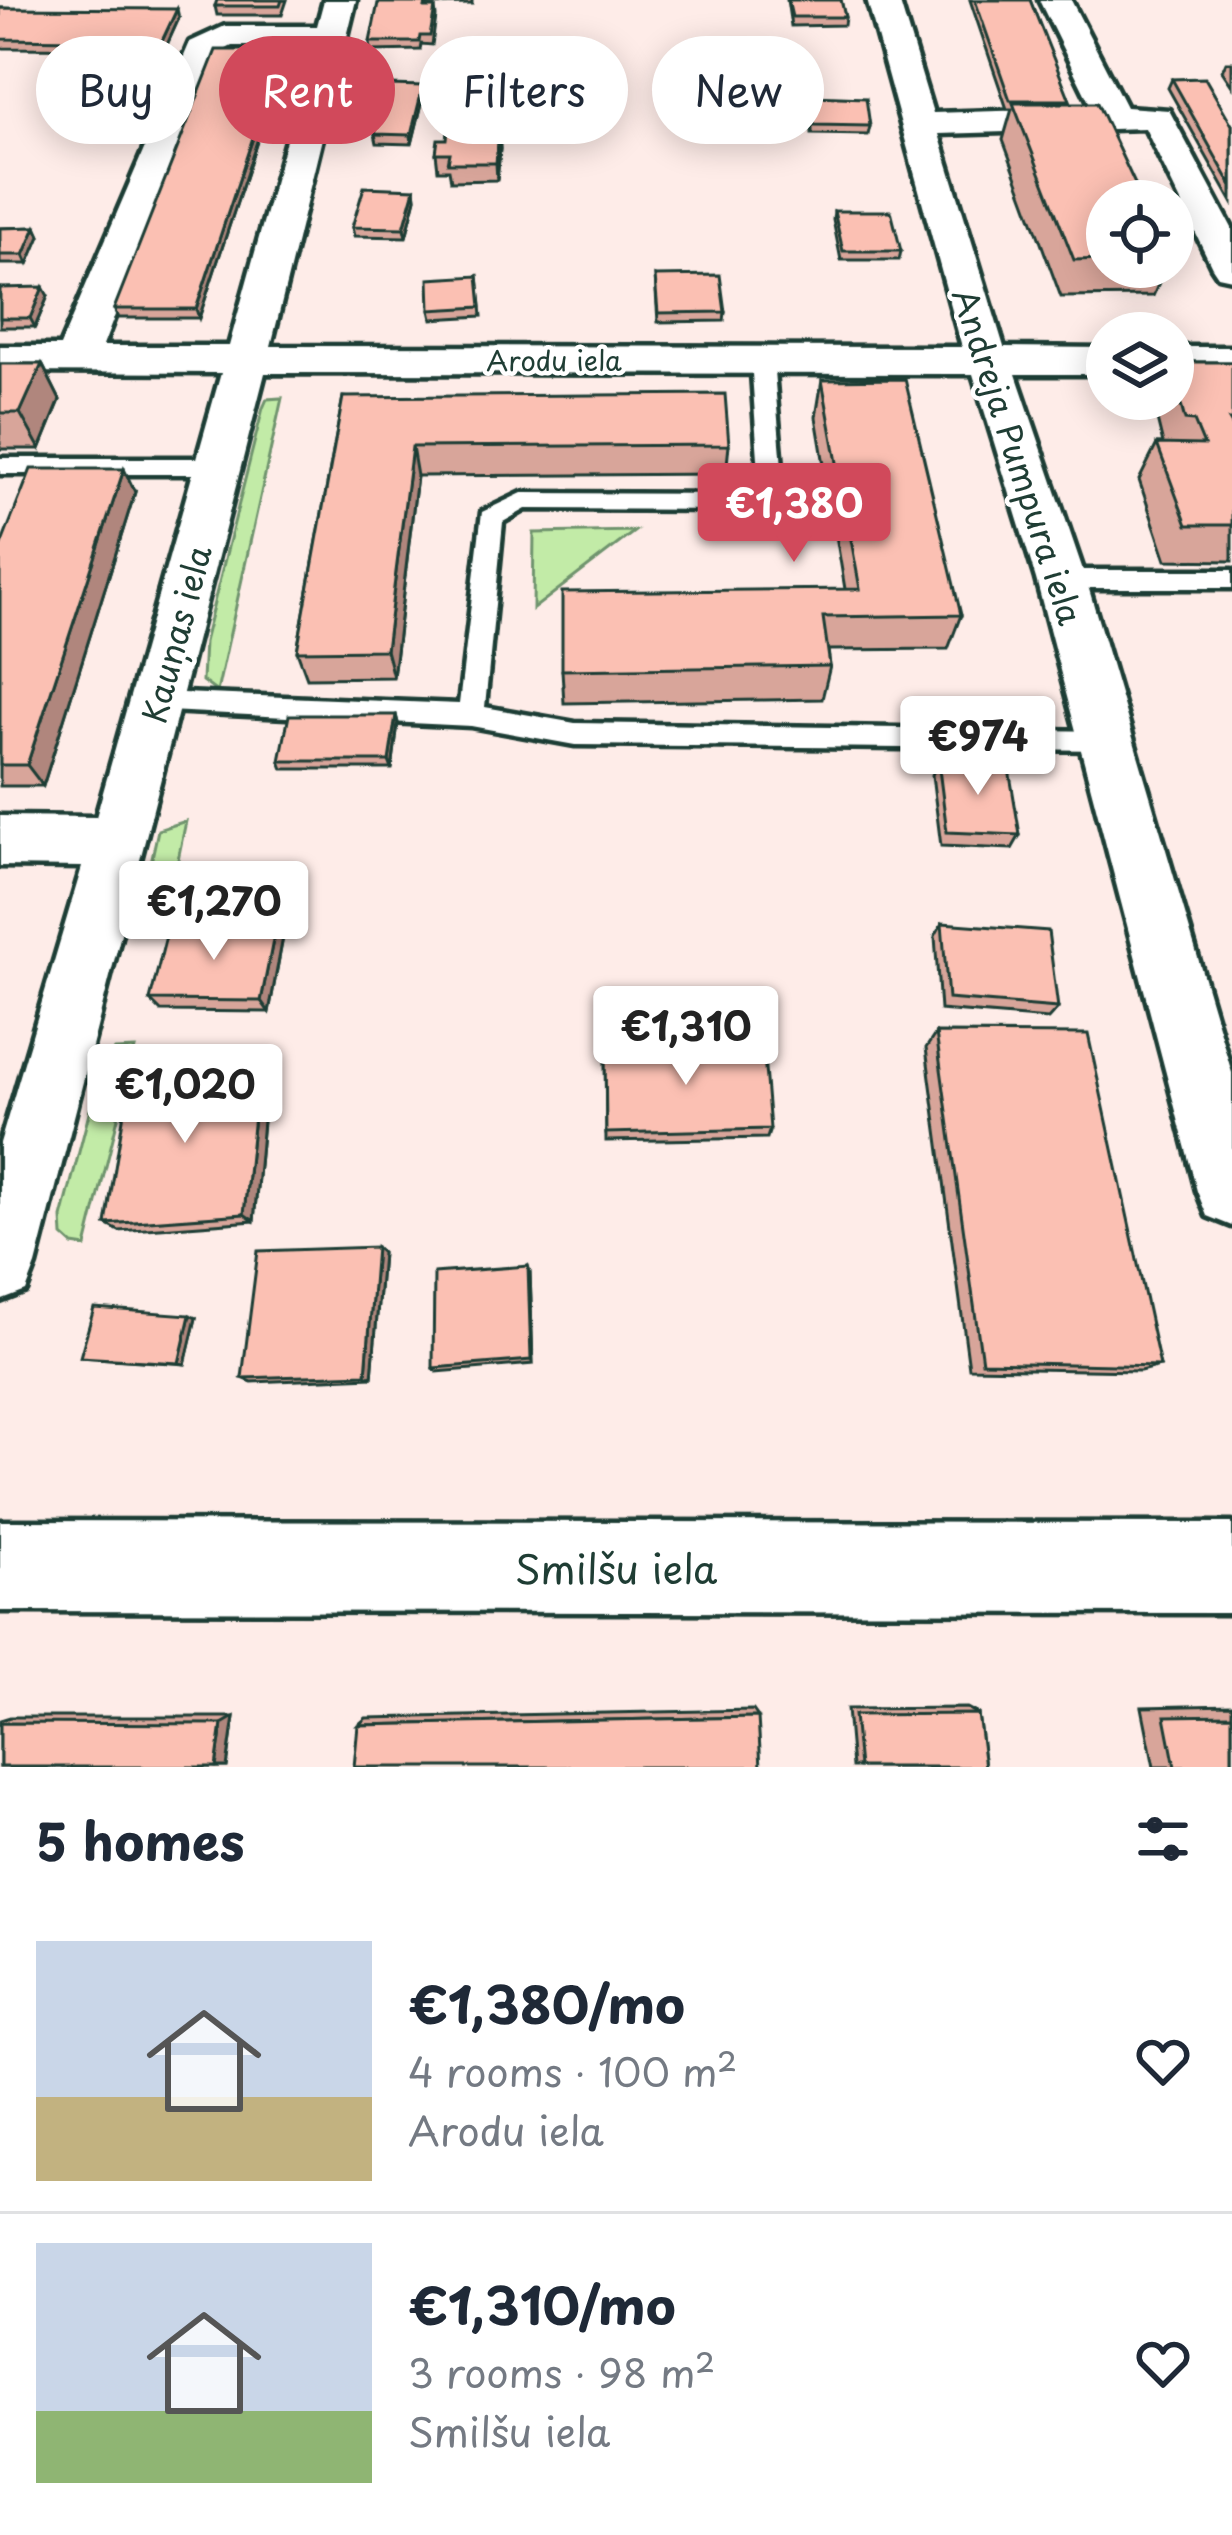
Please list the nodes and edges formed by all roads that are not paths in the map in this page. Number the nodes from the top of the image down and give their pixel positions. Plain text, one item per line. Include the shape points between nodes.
1 (883, 0) edge
2 (1055, 0) edge
3 (335, 18) edge
4 (1114, 118) junction
5 (917, 124) junction
6 (1232, 268) edge
7 (986, 358) junction
8 (0, 359) edge
9 (76, 359) junction
10 (245, 359) junction
11 (761, 359) junction
12 (1086, 360) edge
13 (1232, 360) edge
14 (1194, 361) edge
15 (0, 466) edge
16 (218, 466) junction
17 (1061, 579) junction
18 (1232, 579) edge
19 (158, 703) junction
20 (470, 715) junction
21 (1104, 742) junction
22 (0, 842) edge
23 (118, 842) junction
24 (1232, 1191) edge
25 (0, 1265) edge
26 (0, 1566) edge
27 (1232, 1568) edge

1 - 5 street, Andreja Pumpura iela
2 - 4 street
3 - 9 street via 225,36 202,49
3 - 10 street, Kauņas iela
4 - 5 street
4 - 6 street via 1157,117
5 - 7 street, Andreja Pumpura iela
7 - 11 street, Arodu iela
7 - 12 street, Arodu iela
7 - 17 street, Andreja Pumpura iela
8 - 9 street, Arodu iela
9 - 10 street, Arodu iela
10 - 11 street, Arodu iela
10 - 16 street, Kauņas iela
11 - 20 lane via 772,491 747,502 522,501 491,518
13 - 14 street
15 - 16 lane via 36,476
16 - 19 street, Kauņas iela
17 - 18 lane
17 - 21 street, Andreja Pumpura iela
19 - 20 lane
19 - 23 street, Kauņas iela
20 - 21 lane via 572,734
21 - 24 street, Andreja Pumpura iela
22 - 23 street
23 - 25 street, Kauņas iela
26 - 27 street, Smilšu iela

